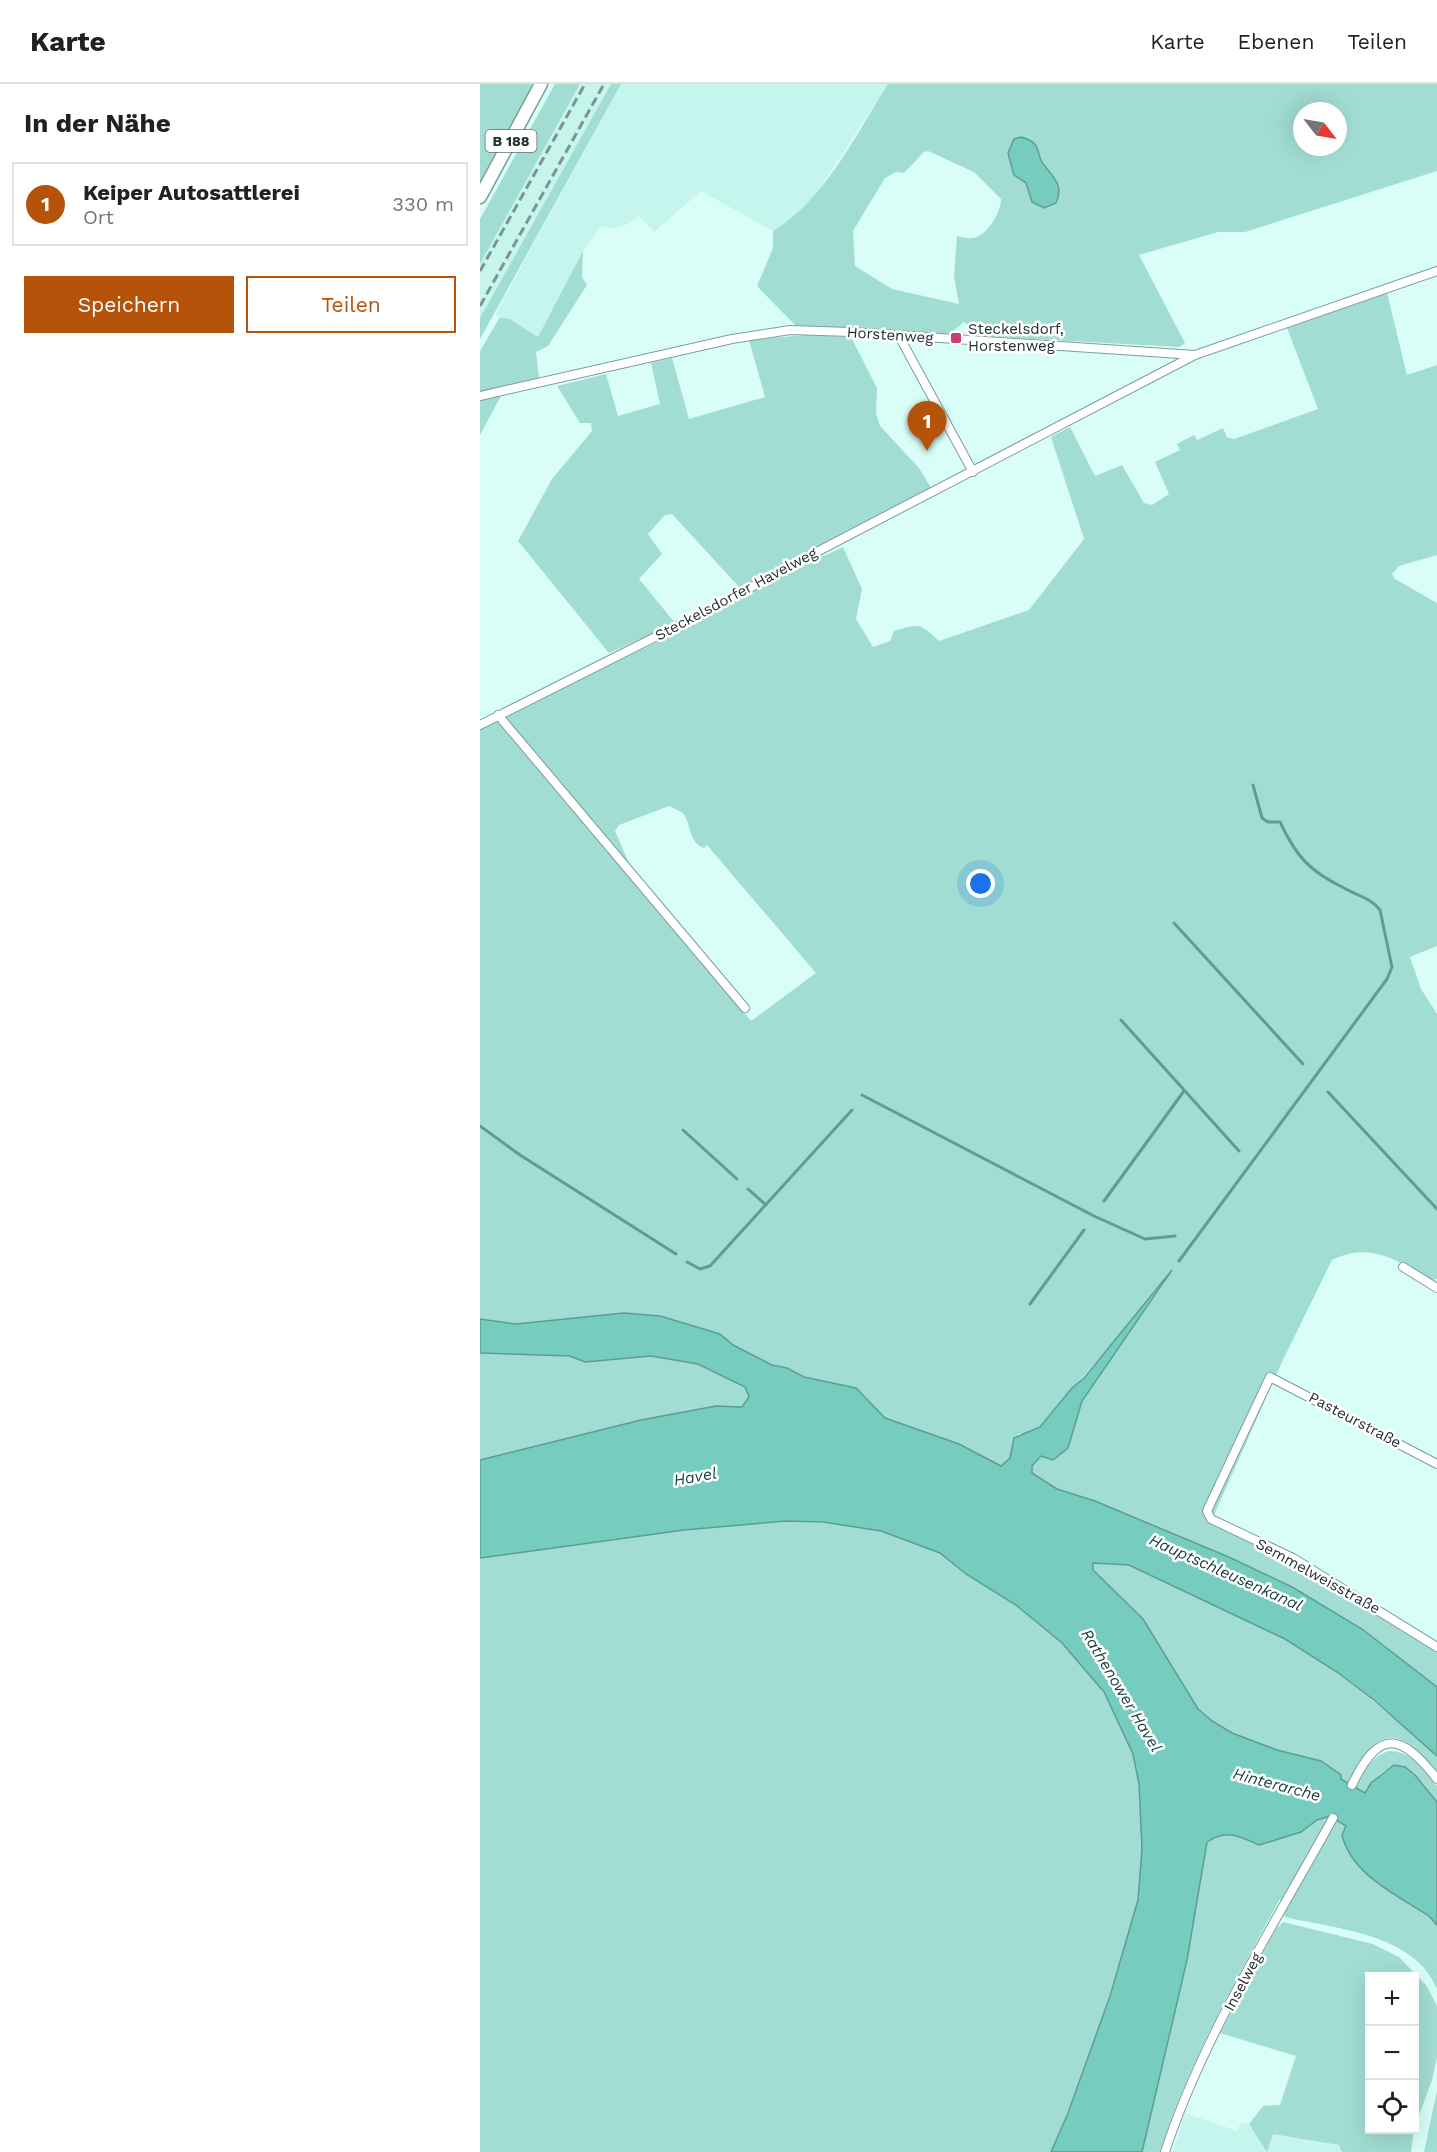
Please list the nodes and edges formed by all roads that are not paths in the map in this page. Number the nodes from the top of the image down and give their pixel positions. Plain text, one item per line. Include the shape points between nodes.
1 (542, 84) edge
2 (480, 197) edge
3 (1437, 271) edge
4 (899, 336) junction
5 (1196, 355) junction
6 (480, 396) edge
7 (973, 472) junction
8 (498, 715) junction
9 (480, 725) edge
10 (745, 1008) dead end
11 (1403, 1267) dead end
12 (1437, 1288) edge
13 (1273, 1376) joint
14 (1437, 1464) edge
15 (1437, 1647) edge
16 (1437, 1779) edge
17 (1352, 1785) dead end
18 (1333, 1818) dead end
19 (1166, 2152) edge

1 - 2 main road, B 188
3 - 5 street, Horstenweg
4 - 5 street, Horstenweg
4 - 6 street, Horstenweg via 790,330 732,339
4 - 7 street
5 - 7 street, Steckelsdorfer Havelweg
7 - 8 street, Steckelsdorfer Havelweg
8 - 9 street, Steckelsdorfer Havelweg
8 - 10 street
11 - 12 street
13 - 14 street, Pasteurstraße
13 - 15 street, Semmelweisstraße via 1267,1380 1208,1515 1293,1558
16 - 17 street via 1416,1754 1396,1742 1385,1744 1370,1755
18 - 19 street, Inselweg via 1214,2036 1178,2115

